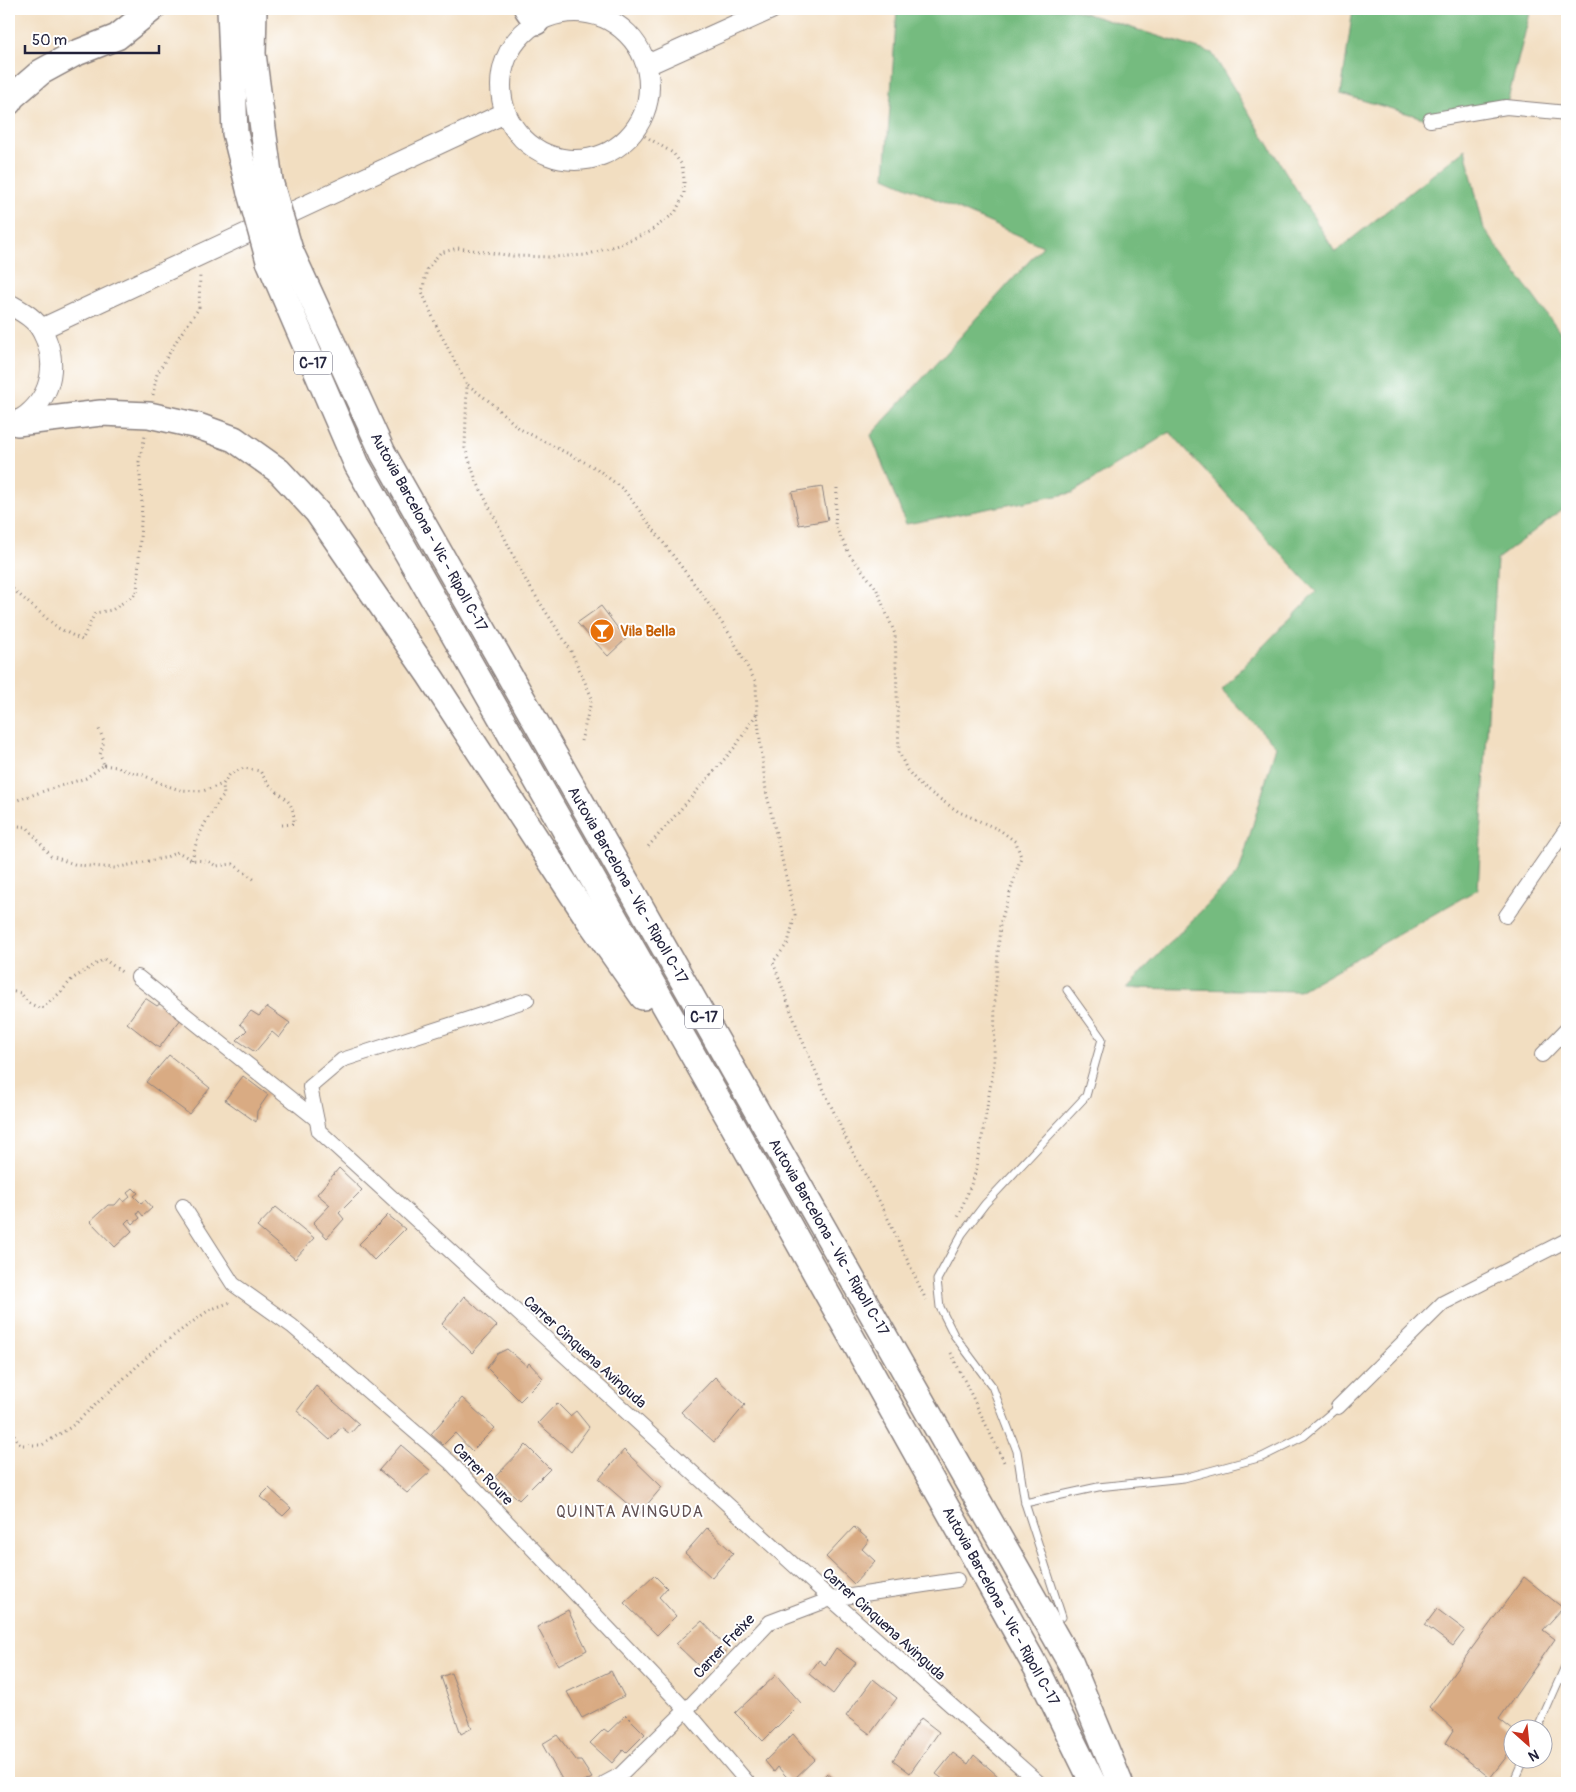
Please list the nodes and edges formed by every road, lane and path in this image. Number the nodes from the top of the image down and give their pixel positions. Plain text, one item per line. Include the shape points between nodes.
1 (152, 9) edge
2 (230, 9) edge
3 (254, 9) edge
4 (267, 9) edge
5 (771, 9) edge
6 (599, 12) edge
7 (531, 16) edge
8 (646, 65) junction
9 (9, 102) edge
10 (505, 113) junction
11 (1567, 113) edge
12 (1430, 120) dead end
13 (264, 128) junction
14 (635, 130) junction
15 (260, 187) junction
16 (9, 304) edge
17 (42, 329) junction
18 (468, 385) junction
19 (13, 424) edge
20 (837, 488) dead end
21 (9, 586) edge
22 (112, 610) dead end
23 (756, 713) junction
24 (98, 727) dead end
25 (581, 741) dead end
26 (104, 765) junction
27 (223, 784) junction
28 (9, 803) edge
29 (9, 825) edge
30 (282, 825) dead end
31 (1567, 828) edge
32 (646, 849) dead end
33 (192, 860) junction
34 (255, 880) dead end
35 (1506, 916) dead end
36 (138, 977) joint
37 (1067, 990) dead end
38 (9, 991) edge
39 (527, 1000) dead end
40 (1567, 1029) edge
41 (1542, 1056) dead end
42 (316, 1119) junction
43 (735, 1129) junction
44 (183, 1206) dead end
45 (957, 1220) dead end
46 (1567, 1240) edge
47 (257, 1300) junction
48 (930, 1307) dead end
49 (950, 1351) dead end
50 (1338, 1408) joint
51 (9, 1426) edge
52 (1009, 1471) dead end
53 (1025, 1503) junction
54 (957, 1580) dead end
55 (831, 1599) junction
56 (1062, 1618) dead end
57 (1567, 1662) edge
58 (686, 1710) junction
59 (1541, 1720) edge
60 (1519, 1770) edge
61 (1567, 1776) edge
62 (605, 1783) edge
63 (748, 1783) edge
64 (1039, 1783) edge
65 (1093, 1783) edge
66 (1120, 1783) edge
67 (1513, 1783) edge
68 (1564, 1783) edge

1 - 9 highway via 116,37 41,72
2 - 15 highway, Autovia Barcelona - Vic - Ripoll C-17 / C-17 via 235,133
3 - 13 highway, Autovia Barcelona - Vic - Ripoll C-17 / C-17 via 253,54
4 - 13 highway
5 - 8 street
6 - 7 street via 566,12 545,18
6 - 8 street via 634,40
7 - 10 street via 504,62 500,84
8 - 14 street via 648,99
10 - 14 street via 517,133 535,149 564,160 596,157 611,151
10 - 17 street
11 - 12 street via 1506,107
13 - 15 highway, Autovia Barcelona - Vic - Ripoll C-17 / C-17
14 - 18 path via 673,153 682,165 684,194 676,213 618,245 586,255 552,258 513,256 458,248 440,253 427,269 422,292
15 - 43 highway, Autovia Barcelona - Vic - Ripoll C-17 / C-17, bridge via 268,261 357,465
15 - 66 highway, Autovia Barcelona - Vic - Ripoll C-17 / C-17, bridge via 383,454 1072,1664
16 - 17 street via 26,313
17 - 19 street via 52,355 50,382 38,406
18 - 23 path via 520,429 596,468 624,490 731,636 756,682
18 - 25 path via 465,448 476,480 526,581 570,649 592,698
19 - 43 highway via 101,413 149,415 198,426 234,439 279,471 323,520 430,676 589,920
20 - 45 path via 835,526 850,555 876,588 895,634 899,752 907,770 922,787 959,812 1000,830 1016,842 1021,857 1000,924 994,1064 983,1132 974,1178
21 - 22 path via 58,628 82,640 96,613
23 - 32 path via 736,746
23 - 48 path via 766,791 795,915 788,943 773,962 798,1030 848,1143
24 - 26 path via 104,741 100,755
26 - 27 path via 141,774 180,790 203,791
26 - 28 path via 86,778
27 - 30 path via 230,774 244,768 260,771 292,806 294,824
27 - 33 path via 224,796 202,825
29 - 33 path via 27,827 51,856 77,864 115,868 178,852
31 - 35 street
33 - 34 path via 208,861 216,866 233,864
36 - 38 path via 122,973 104,959 72,979 42,1009 27,1002 22,993
36 - 42 street
37 - 53 lane via 1102,1039 1086,1096 985,1204 962,1234 937,1280 940,1307 954,1335 992,1386 1017,1451
39 - 42 street, Carrer Cinquena Avinguda via 342,1060 310,1087
40 - 41 street
42 - 55 street, Carrer Cinquena Avinguda via 319,1131
43 - 65 highway, Autovia Barcelona - Vic - Ripoll C-17 / C-17 via 1037,1669
44 - 47 street, Carrer Roure via 234,1284
46 - 50 street via 1443,1303
47 - 51 path via 230,1302 209,1310 158,1347 71,1427 42,1444 20,1445
47 - 58 street, Carrer Roure via 292,1326 450,1462
49 - 52 path
50 - 53 lane via 1304,1436 1262,1457 1184,1478 1098,1487
53 - 56 lane
54 - 55 street, Carrer Freixe
55 - 58 street, Carrer Freixe via 770,1622
55 - 64 street, Carrer Cinquena Avinguda
57 - 59 lane
58 - 62 street, Carrer Freixe via 620,1775
58 - 63 street, Carrer Roure
60 - 67 lane
61 - 68 lane

